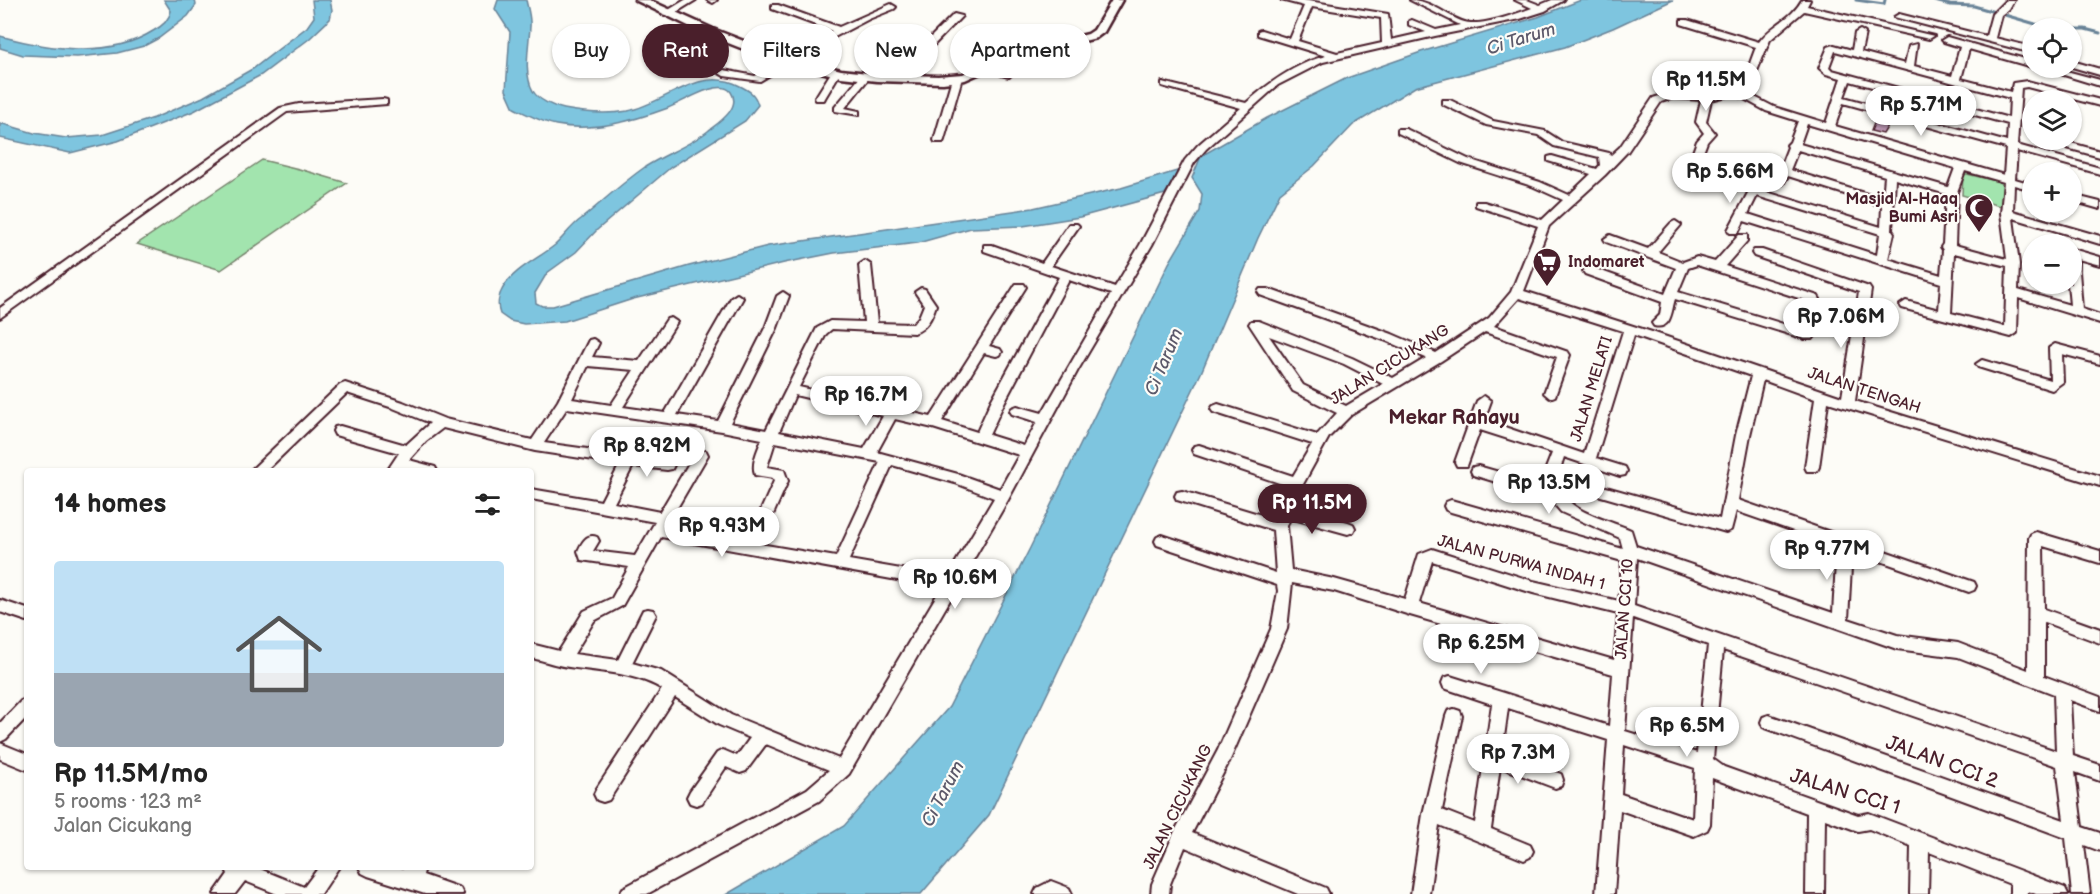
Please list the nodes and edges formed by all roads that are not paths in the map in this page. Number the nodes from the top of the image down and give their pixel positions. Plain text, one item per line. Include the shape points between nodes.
1 (640, 0) edge
2 (692, 0) edge
3 (1117, 0) edge
4 (1285, 0) edge
5 (1414, 0) edge
6 (1519, 0) edge
7 (1560, 0) edge
8 (2010, 0) edge
9 (1309, 4) junction
10 (1804, 4) edge
11 (1543, 5) edge
12 (1387, 6) dead end
13 (775, 7) dead end
14 (891, 7) dead end
15 (1350, 10) junction
16 (667, 14) junction
17 (957, 16) dead end
18 (1899, 17) dead end
19 (1684, 22) dead end
20 (1412, 23) dead end
21 (822, 24) edge
22 (1470, 27) junction
23 (842, 31) edge
24 (1261, 33) dead end
25 (1435, 33) junction
26 (1860, 33) dead end
27 (1091, 35) edge
28 (1929, 36) dead end
29 (1990, 39) junction
30 (1947, 40) dead end
31 (1294, 41) junction
32 (1387, 45) junction
33 (1965, 45) junction
34 (1762, 46) junction
35 (1914, 46) dead end
36 (741, 47) edge
37 (2022, 47) edge
38 (1856, 54) junction
39 (1334, 55) junction
40 (2022, 61) edge
41 (2082, 66) edge
42 (1909, 67) junction
43 (2082, 70) edge
44 (2100, 72) edge
45 (1846, 77) junction
46 (832, 78) edge
47 (864, 78) joint
48 (957, 78) joint
49 (916, 79) junction
50 (1956, 80) junction
51 (2100, 83) edge
52 (1165, 84) dead end
53 (2015, 90) junction
54 (2045, 90) edge
55 (1736, 91) junction
56 (820, 98) dead end
57 (1707, 98) junction
58 (1839, 99) junction
59 (2082, 100) edge
60 (383, 102) dead end
61 (1446, 102) dead end
62 (2100, 103) edge
63 (1246, 106) junction
64 (855, 113) dead end
65 (1804, 120) junction
66 (2013, 122) junction
67 (1830, 127) junction
68 (1402, 131) dead end
69 (939, 140) dead end
70 (1792, 145) junction
71 (2012, 147) junction
72 (2082, 147) edge
73 (2070, 150) edge
74 (2100, 154) edge
75 (1552, 159) dead end
76 (2069, 162) joint
77 (1961, 166) junction
78 (2082, 166) edge
79 (1604, 170) junction
80 (1691, 171) dead end
81 (1783, 171) junction
82 (2100, 171) edge
83 (1890, 176) junction
84 (2008, 179) junction
85 (2022, 183) edge
86 (1753, 191) junction
87 (1952, 192) junction
88 (1570, 199) junction
89 (2082, 201) edge
90 (1480, 204) dead end
91 (1887, 204) junction
92 (2100, 206) edge
93 (2007, 213) junction
94 (1741, 216) junction
95 (1544, 224) junction
96 (1675, 225) dead end
97 (1073, 226) dead end
98 (2071, 231) joint
99 (1888, 233) junction
100 (1610, 239) dead end
101 (2100, 240) edge
102 (1947, 247) junction
103 (988, 249) dead end
104 (1758, 253) dead end
105 (1650, 254) junction
106 (2082, 256) edge
107 (1882, 261) junction
108 (2100, 261) edge
109 (2013, 264) junction
110 (866, 265) dead end
111 (1683, 266) junction
112 (1717, 267) junction
113 (1044, 268) junction
114 (1589, 271) dead end
115 (1066, 275) junction
116 (1946, 281) junction
117 (1020, 287) dead end
118 (921, 292) dead end
119 (1119, 292) junction
120 (1264, 292) dead end
121 (2012, 292) junction
122 (1517, 293) junction
123 (2075, 294) edge
124 (783, 296) dead end
125 (737, 298) dead end
126 (1814, 299) dead end
127 (1669, 300) junction
128 (1906, 305) dead end
129 (2076, 311) junction
130 (0, 314) edge
131 (1945, 316) junction
132 (2100, 319) edge
133 (671, 322) dead end
134 (871, 327) junction
135 (1484, 327) junction
136 (1630, 329) junction
137 (1651, 336) junction
138 (1809, 336) dead end
139 (593, 343) dead end
140 (981, 348) junction
141 (996, 352) dead end
142 (1437, 358) junction
143 (2100, 360) edge
144 (584, 361) junction
145 (1982, 364) dead end
146 (643, 366) junction
147 (1758, 374) junction
148 (1395, 384) junction
149 (792, 390) junction
150 (1550, 393) dead end
151 (1822, 396) junction
152 (1484, 401) dead end
153 (564, 403) junction
154 (1848, 404) junction
155 (1218, 409) dead end
156 (614, 411) junction
157 (1017, 411) dead end
158 (1346, 412) junction
159 (891, 413) junction
160 (669, 417) junction
161 (1045, 419) junction
162 (442, 423) junction
163 (934, 423) junction
164 (1476, 423) junction
165 (722, 426) junction
166 (340, 431) dead end
167 (771, 435) junction
168 (981, 438) junction
169 (1320, 441) junction
170 (535, 446) junction
171 (1199, 450) dead end
172 (408, 451) junction
173 (1026, 452) junction
174 (1559, 452) junction
175 (701, 455) dead end
176 (868, 455) junction
177 (888, 459) junction
178 (630, 460) junction
179 (1589, 460) junction
180 (1462, 462) dead end
181 (667, 465) dead end
182 (397, 467) edge
183 (1812, 467) dead end
184 (260, 468) edge
185 (1478, 471) dead end
186 (1620, 471) dead end
187 (2100, 481) edge
188 (1297, 483) junction
189 (1599, 490) dead end
190 (1551, 493) junction
191 (534, 495) edge
192 (1003, 496) junction
193 (1182, 496) dead end
194 (1730, 503) junction
195 (1451, 506) dead end
196 (605, 507) junction
197 (1284, 511) junction
198 (660, 524) junction
199 (1280, 526) junction
200 (1348, 528) dead end
201 (1162, 540) dead end
202 (592, 542) dead end
203 (1845, 542) junction
204 (752, 546) junction
205 (1629, 553) junction
206 (2100, 557) edge
207 (639, 562) junction
208 (840, 564) junction
209 (1283, 578) junction
210 (951, 584) junction
211 (1969, 586) dead end
212 (0, 606) edge
213 (1410, 609) junction
214 (1625, 609) junction
215 (24, 611) edge
216 (2037, 614) junction
217 (648, 615) dead end
218 (1840, 623) junction
219 (2100, 636) edge
220 (1716, 640) junction
221 (534, 652) edge
222 (563, 659) junction
223 (622, 668) junction
224 (1621, 669) junction
225 (2036, 679) junction
226 (1450, 683) dead end
227 (672, 687) junction
228 (2062, 690) junction
229 (1501, 699) junction
230 (2100, 704) edge
231 (24, 714) edge
232 (1454, 716) dead end
233 (1769, 722) dead end
234 (0, 734) edge
235 (762, 736) junction
236 (1617, 736) junction
237 (0, 751) edge
238 (1493, 757) junction
239 (2065, 760) junction
240 (24, 761) edge
241 (1704, 763) junction
242 (843, 768) junction
243 (2100, 773) edge
244 (1555, 780) dead end
245 (603, 794) dead end
246 (696, 797) dead end
247 (1611, 799) junction
248 (1816, 808) junction
249 (1432, 814) junction
250 (2073, 831) junction
251 (1482, 832) junction
252 (1182, 837) junction
253 (1920, 840) junction
254 (2100, 842) edge
255 (1524, 851) dead end
256 (237, 870) edge
257 (240, 870) edge
258 (328, 870) edge
259 (378, 870) edge
260 (2019, 886) edge
261 (223, 894) edge
262 (297, 894) edge
263 (310, 894) edge
264 (454, 894) edge
265 (629, 894) edge
266 (1043, 894) edge
267 (1063, 894) edge
268 (1160, 894) edge
269 (1320, 894) edge
270 (1420, 894) edge
271 (1605, 894) edge
272 (1815, 894) edge
273 (1919, 894) edge
274 (2059, 894) edge
275 (2081, 894) edge

1 - 16 street
2 - 16 street
3 - 27 street via 1096,34
4 - 9 street
5 - 22 street
6 - 11 street
7 - 11 street
8 - 29 street via 1997,13
9 - 15 street
9 - 31 street
10 - 28 street
10 - 34 street
11 - 22 street via 1517,17
12 - 15 street via 1358,2
13 - 21 street
14 - 23 street
15 - 32 street via 1385,16
16 - 36 street
17 - 49 street via 927,46
18 - 29 street
19 - 34 street
20 - 25 street
22 - 25 street
24 - 31 street
25 - 32 street
26 - 38 street
29 - 37 street
30 - 33 street
31 - 39 street
32 - 39 street
33 - 40 street
33 - 50 street
34 - 55 street via 1747,83
35 - 42 street
38 - 42 street
38 - 45 street via 1831,49 1825,70
39 - 63 street via 1275,83
41 - 44 street
42 - 50 street
43 - 51 street
45 - 58 street
45 - 66 street
46 - 56 street
47 - 49 street
47 - 64 street via 839,109
48 - 49 street
48 - 69 street
50 - 53 street
52 - 63 street
53 - 54 street via 2027,84
53 - 66 street
55 - 57 street, JALAN CICUKANG
55 - 65 street via 1770,109
57 - 79 street, JALAN CICUKANG via 1672,95 1657,100 1624,149
57 - 80 street via 1701,122 1710,133 1702,141
58 - 67 street
58 - 71 street
59 - 62 street
60 - 130 street via 284,111
61 - 79 street via 1490,123 1541,133 1558,144 1605,155
63 - 119 street via 1189,162
65 - 67 street
65 - 70 street
66 - 71 street
67 - 77 street
68 - 88 street via 1464,161
70 - 81 street
70 - 83 street
71 - 76 street
71 - 84 street
72 - 74 street
73 - 76 street
75 - 79 street
77 - 84 street
77 - 87 street
78 - 82 street
79 - 88 street, JALAN CICUKANG
81 - 86 street via 1779,182 1760,180
81 - 91 street
83 - 87 street
83 - 91 street
84 - 85 street
84 - 93 street
86 - 94 street
86 - 99 street
87 - 102 street
88 - 95 street, JALAN CICUKANG
89 - 92 street
90 - 95 street
91 - 99 street
93 - 98 street
93 - 109 street
94 - 107 street
94 - 112 street via 1738,234
95 - 122 street, JALAN CICUKANG
96 - 105 street
97 - 113 street
98 - 101 street
99 - 107 street
100 - 105 street
102 - 109 street
102 - 116 street
103 - 113 street
104 - 154 street via 1865,290
105 - 111 street
106 - 108 street
107 - 116 street
109 - 121 street
110 - 134 street
111 - 112 street via 1696,261
111 - 127 street
112 - 126 street
113 - 115 street
114 - 127 street
115 - 119 street
115 - 168 street
116 - 131 street
117 - 140 street
118 - 134 street via 930,305 919,327
119 - 161 street
120 - 142 street
121 - 129 street
121 - 131 street via 2011,331
122 - 135 street, JALAN CICUKANG
122 - 136 street, JALAN TENGAH
123 - 129 street
124 - 165 street
125 - 160 street
127 - 137 street via 1664,319
127 - 138 street
128 - 131 street
129 - 132 street
133 - 146 street
134 - 149 street via 825,327
135 - 142 street, JALAN CICUKANG
135 - 150 street via 1564,355
136 - 137 street, JALAN TENGAH
136 - 179 street, JALAN MELATI
137 - 147 street, JALAN TENGAH
139 - 144 street
140 - 141 street
140 - 163 street
142 - 148 street, JALAN CICUKANG
143 - 145 street via 2055,348 2056,382 2052,385
144 - 146 street
144 - 153 street
146 - 156 street
147 - 151 street, JALAN TENGAH
147 - 194 street
148 - 158 street, JALAN CICUKANG
148 - 158 street via 1255,324 1298,388
149 - 159 street
149 - 167 street
151 - 154 street, JALAN TENGAH
151 - 183 street
152 - 164 street
153 - 156 street
153 - 170 street
154 - 187 street, JALAN TENGAH
155 - 169 street
156 - 160 street
157 - 161 street
158 - 169 street, JALAN CICUKANG
159 - 163 street
159 - 176 street
160 - 165 street
161 - 173 street
162 - 170 street
162 - 172 street
162 - 184 street via 345,388
163 - 168 street
164 - 174 street, JALAN MELATI
164 - 180 street
165 - 167 street
166 - 172 street
167 - 176 street
167 - 204 street via 759,469 779,474 782,481
168 - 173 street
169 - 188 street, JALAN CICUKANG
170 - 178 street
171 - 188 street
172 - 182 street
173 - 192 street
174 - 179 street, JALAN MELATI
174 - 190 street, JALAN MELATI via 1548,480
175 - 198 street
176 - 177 street
177 - 192 street
177 - 208 street
178 - 181 street
178 - 196 street
179 - 186 street, JALAN MELATI
185 - 190 street
188 - 197 street, JALAN CICUKANG
189 - 194 street via 1722,527 1726,526
190 - 205 street via 1569,509 1626,534
191 - 196 street
192 - 210 street
193 - 199 street
194 - 203 street
195 - 205 street
196 - 198 street
197 - 199 street, JALAN CICUKANG
197 - 200 street
198 - 204 street
198 - 207 street
199 - 209 street, JALAN CICUKANG
201 - 209 street
202 - 207 street via 586,556
203 - 211 street
203 - 218 street
204 - 208 street
205 - 214 street, JALAN CCI 10
205 - 218 street
206 - 216 street via 2036,538
207 - 222 street via 616,602 590,616
208 - 210 street
209 - 213 street via 1334,585
209 - 252 street, JALAN CICUKANG via 1279,629 1224,755
210 - 242 street
212 - 215 street
213 - 214 street, JALAN PURWA INDAH 1 via 1424,558 1432,555 1533,587
213 - 224 street
214 - 220 street
214 - 224 street, JALAN CCI 10
216 - 219 street
216 - 225 street
217 - 223 street
218 - 225 street via 1897,642 1958,651
220 - 239 street
220 - 241 street
221 - 222 street
222 - 223 street
223 - 227 street via 655,676
224 - 236 street, JALAN CCI 10
225 - 228 street
226 - 229 street, JALAN CCI 1
227 - 235 street via 708,712
227 - 245 street
228 - 230 street
228 - 239 street
229 - 236 street, JALAN CCI 1
229 - 238 street
231 - 234 street
232 - 249 street
233 - 250 street, JALAN CCI 2
235 - 242 street
235 - 246 street via 740,765 723,758
236 - 241 street, JALAN CCI 1
236 - 247 street, JALAN CCI 10
237 - 240 street
238 - 244 street
238 - 251 street
239 - 243 street
239 - 250 street
241 - 247 street via 1699,827
241 - 248 street, JALAN CCI 1 via 1719,773
242 - 265 street via 813,795
247 - 271 street, JALAN CCI 10
248 - 253 street, JALAN CCI 1 via 1858,824 1869,821
248 - 272 street
249 - 251 street
249 - 270 street
250 - 254 street, JALAN CCI 2
250 - 275 street
251 - 255 street
252 - 268 street, JALAN CICUKANG
252 - 269 street
253 - 260 street, JALAN CCI 1
253 - 273 street
256 - 261 street
257 - 262 street
258 - 263 street
259 - 264 street
260 - 274 street, JALAN CCI 1
266 - 267 street via 1051,890

